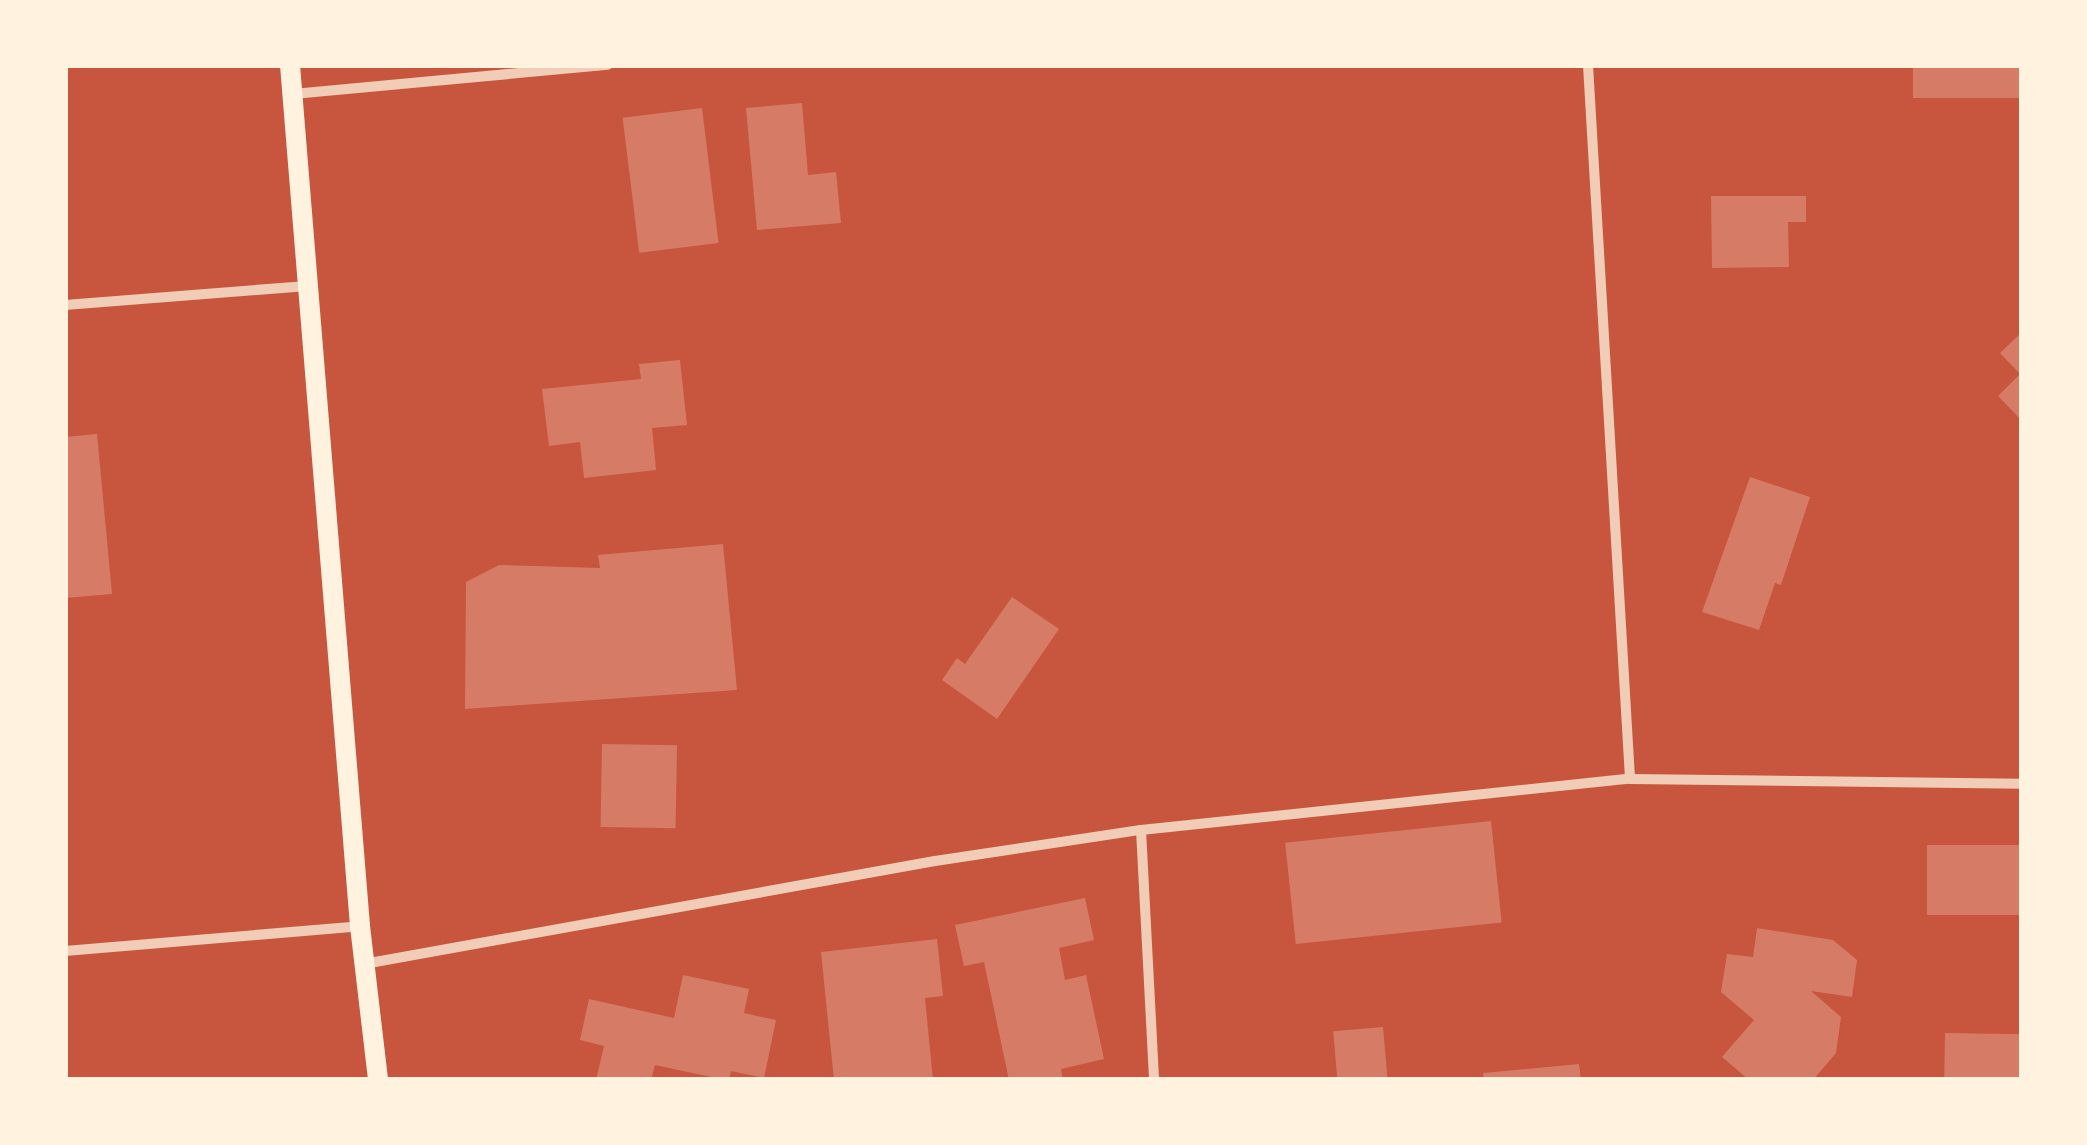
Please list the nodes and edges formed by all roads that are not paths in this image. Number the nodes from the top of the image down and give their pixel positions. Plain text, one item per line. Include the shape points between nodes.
1 (290, 65) edge
2 (608, 65) edge
3 (1588, 65) edge
4 (292, 94) junction
5 (307, 286) junction
6 (65, 305) edge
7 (1630, 779) junction
8 (2022, 784) edge
9 (1141, 830) junction
10 (360, 926) junction
11 (65, 951) edge
12 (364, 964) junction
13 (378, 1080) edge
14 (1154, 1080) edge

1 - 4 main road
2 - 4 street
3 - 7 street
4 - 5 main road
5 - 6 street
5 - 10 main road
7 - 8 street
7 - 9 street
9 - 12 street
9 - 14 street
10 - 11 street
10 - 12 main road
12 - 13 main road

